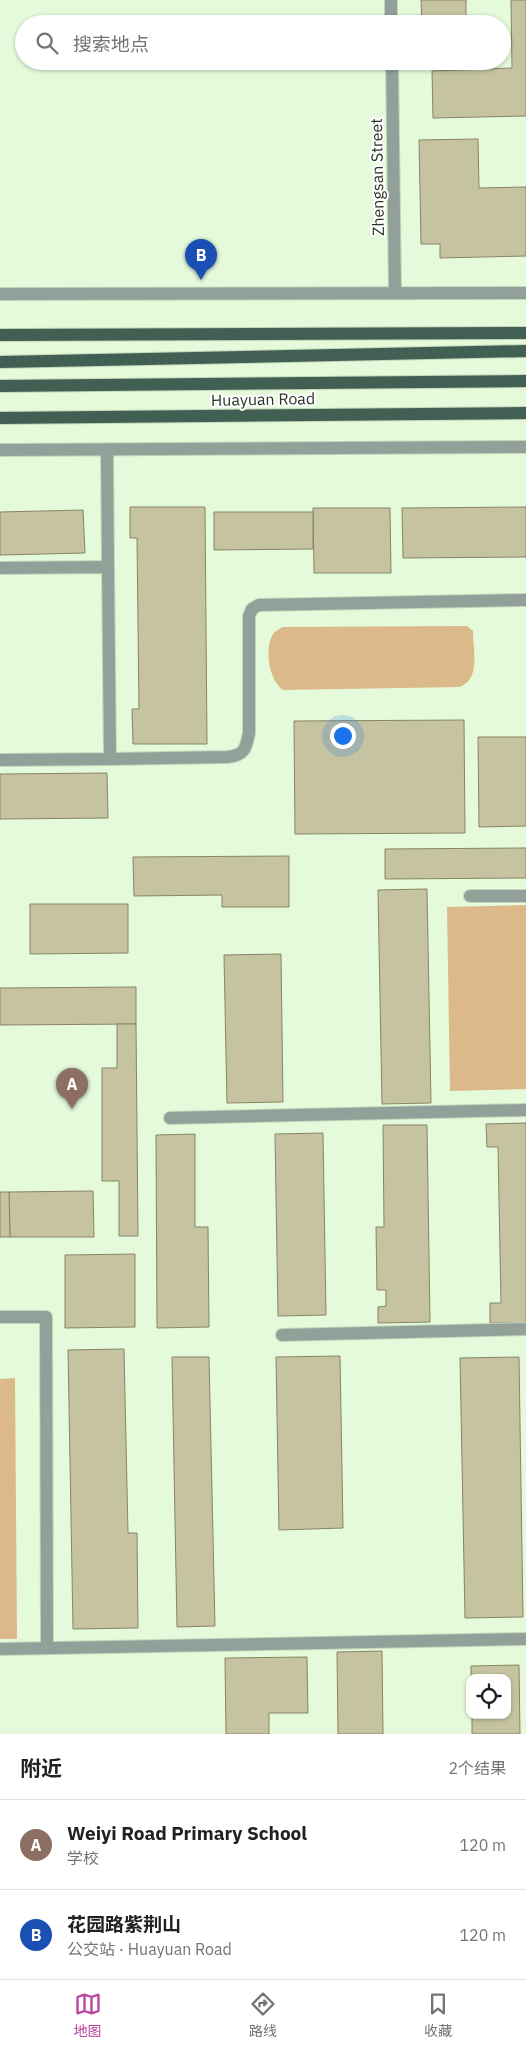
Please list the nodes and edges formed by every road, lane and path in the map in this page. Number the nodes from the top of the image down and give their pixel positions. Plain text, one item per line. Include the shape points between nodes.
1 (390, 0) edge
2 (391, 15) edge
3 (392, 70) edge
4 (396, 293) junction
5 (526, 293) edge
6 (0, 294) edge
7 (526, 333) edge
8 (0, 335) edge
9 (526, 351) edge
10 (0, 362) edge
11 (526, 381) edge
12 (0, 386) edge
13 (526, 413) edge
14 (0, 418) edge
15 (526, 447) edge
16 (0, 450) edge
17 (107, 450) junction
18 (108, 567) junction
19 (0, 568) edge
20 (526, 600) edge
21 (110, 759) junction
22 (0, 760) edge
23 (470, 896) dead end
24 (526, 896) edge
25 (526, 1110) edge
26 (170, 1118) dead end
27 (0, 1317) edge
28 (526, 1329) edge
29 (282, 1335) dead end
30 (526, 1639) edge
31 (47, 1648) junction
32 (0, 1649) edge

1 - 2 street
3 - 4 street, Zhengsan Street
4 - 5 street
4 - 6 street
7 - 8 main road
9 - 10 main road
11 - 12 main road
13 - 14 main road, Huayuan Road
15 - 17 street
16 - 17 street
17 - 18 street
18 - 19 street
18 - 21 street
20 - 21 street via 259,605 249,616 249,733 246,747 237,756
21 - 22 street
23 - 24 street
25 - 26 street
27 - 31 street via 46,1317
28 - 29 street
30 - 31 street
31 - 32 street

